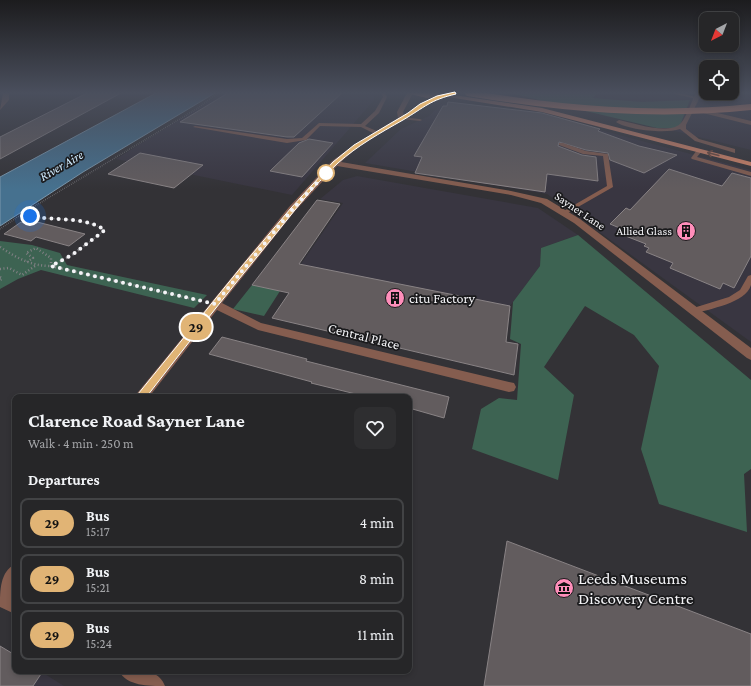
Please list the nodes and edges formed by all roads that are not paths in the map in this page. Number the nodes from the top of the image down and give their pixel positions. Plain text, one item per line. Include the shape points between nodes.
1 (318, 125) edge
2 (341, 125) edge
3 (390, 125) edge
4 (599, 125) edge
5 (631, 125) edge
6 (636, 125) edge
7 (683, 125) joint
8 (362, 126) joint
9 (195, 127) dead end
10 (377, 133) junction
11 (561, 144) dead end
12 (699, 151) junction
13 (732, 151) junction
14 (751, 156) edge
15 (335, 163) junction
16 (751, 164) edge
17 (751, 174) edge
18 (564, 213) junction
19 (751, 278) edge
20 (215, 304) junction
21 (692, 311) junction
22 (751, 355) edge
23 (509, 387) dead end
24 (143, 394) edge
25 (12, 578) edge
26 (0, 596) edge
27 (12, 603) edge
28 (134, 674) edge
29 (155, 686) edge

1 - 9 lane via 304,139 287,141
2 - 8 lane
3 - 10 street
4 - 12 main road
5 - 13 main road
6 - 7 street via 664,130
7 - 13 street via 683,130 691,137
8 - 10 lane
10 - 15 street
11 - 18 lane via 585,153 606,155 610,187
16 -> 12 main road
12 - 17 lane via 694,158
13 - 14 main road
15 - 18 street, Sayner Lane via 511,193 544,201
15 - 20 street via 292,210
18 - 21 street, Sayner Lane
19 - 21 lane via 743,292 732,299
20 - 23 street, Central Place via 258,326
20 - 24 street
21 - 22 street, Sayner Lane
25 - 26 street
26 - 27 street
28 - 29 street

